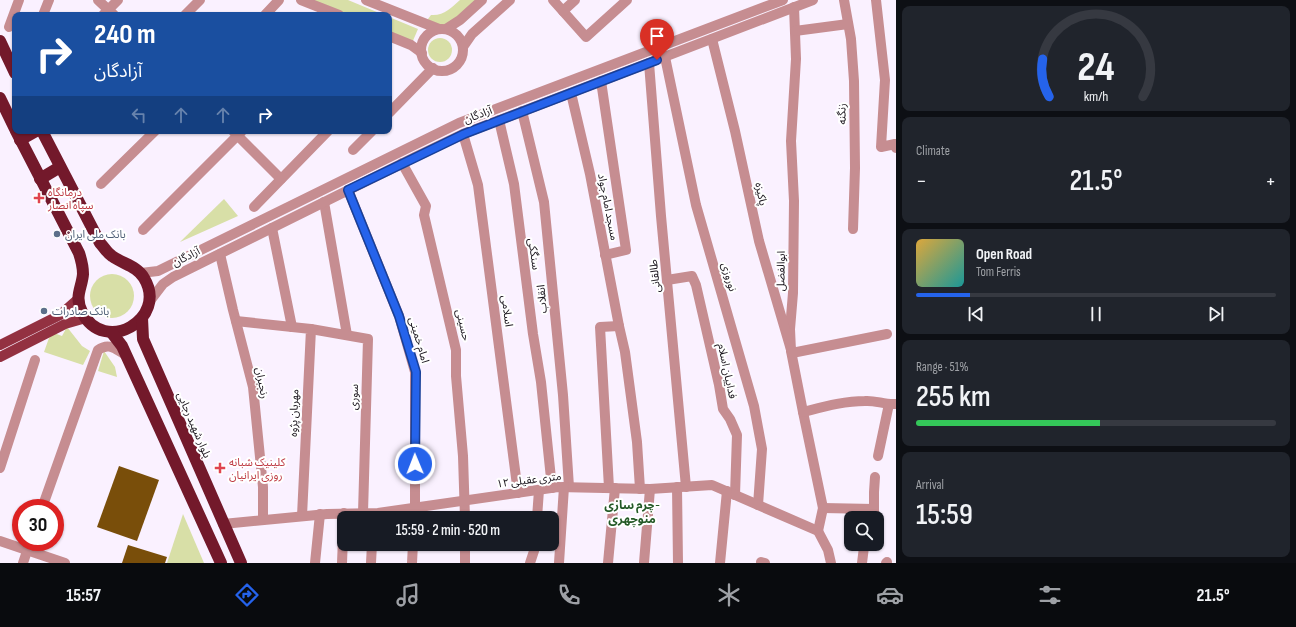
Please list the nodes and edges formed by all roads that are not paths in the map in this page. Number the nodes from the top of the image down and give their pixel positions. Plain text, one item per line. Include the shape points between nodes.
1 (19, 0) edge
2 (49, 0) edge
3 (98, 0) edge
4 (118, 0) edge
5 (200, 0) edge
6 (279, 0) edge
7 (301, 0) edge
8 (366, 0) edge
9 (482, 0) edge
10 (510, 0) edge
11 (553, 0) edge
12 (575, 0) edge
13 (627, 0) edge
14 (783, 0) edge
15 (813, 0) edge
16 (844, 0) edge
17 (876, 0) edge
18 (794, 7) junction
19 (563, 11) junction
20 (15, 12) edge
21 (44, 12) edge
22 (107, 12) edge
23 (109, 12) edge
24 (188, 12) edge
25 (268, 12) edge
26 (331, 12) edge
27 (12, 19) edge
28 (848, 24) junction
29 (9, 27) dead end
30 (443, 29) junction
31 (795, 31) junction
32 (392, 37) edge
33 (586, 37) junction
34 (712, 39) junction
35 (0, 41) edge
36 (463, 47) junction
37 (422, 53) junction
38 (666, 57) junction
39 (649, 63) junction
40 (12, 67) edge
41 (433, 68) junction
42 (601, 81) junction
43 (571, 93) junction
44 (0, 98) edge
45 (392, 110) edge
46 (522, 111) junction
47 (499, 120) junction
48 (12, 123) edge
49 (18, 134) edge
50 (44, 134) edge
51 (152, 134) edge
52 (235, 134) edge
53 (239, 134) edge
54 (325, 134) edge
55 (369, 134) edge
56 (464, 134) junction
57 (896, 145) edge
58 (410, 146) junction
59 (353, 150) dead end
60 (415, 157) junction
61 (402, 163) junction
62 (60, 167) junction
63 (40, 179) junction
64 (281, 179) junction
65 (101, 184) dead end
66 (348, 190) junction
67 (324, 202) junction
68 (254, 207) dead end
69 (272, 228) junction
70 (853, 229) dead end
71 (143, 230) dead end
72 (220, 254) junction
73 (605, 255) junction
74 (141, 273) junction
75 (667, 280) junction
76 (78, 299) junction
77 (150, 301) junction
78 (86, 318) junction
79 (142, 318) junction
80 (236, 321) junction
81 (618, 326) junction
82 (292, 327) junction
83 (310, 329) junction
84 (112, 333) junction
85 (887, 334) dead end
86 (347, 335) junction
87 (142, 339) junction
88 (0, 345) edge
89 (124, 351) junction
90 (792, 353) junction
91 (0, 357) edge
92 (35, 360) dead end
93 (892, 404) edge
94 (803, 412) junction
95 (878, 456) dead end
96 (0, 468) edge
97 (875, 477) dead end
98 (567, 487) junction
99 (682, 487) junction
100 (552, 488) junction
101 (612, 488) junction
102 (645, 489) junction
103 (539, 490) junction
104 (518, 493) junction
105 (731, 493) junction
106 (45, 499) edge
107 (464, 500) junction
108 (758, 505) junction
109 (416, 507) junction
110 (823, 508) junction
111 (362, 511) edge
112 (397, 511) edge
113 (416, 511) edge
114 (464, 511) edge
115 (538, 511) edge
116 (854, 511) edge
117 (874, 511) edge
118 (320, 514) junction
119 (337, 514) edge
120 (302, 516) junction
121 (263, 520) junction
122 (223, 524) junction
123 (818, 530) junction
124 (0, 541) edge
125 (12, 543) edge
126 (27, 551) edge
127 (39, 551) edge
128 (342, 551) edge
129 (372, 551) edge
130 (413, 551) edge
131 (465, 551) edge
132 (533, 551) edge
133 (864, 551) edge
134 (23, 563) edge
135 (65, 563) edge
136 (221, 563) edge
137 (240, 563) edge
138 (315, 563) edge
139 (342, 563) edge
140 (371, 563) edge
141 (412, 563) edge
142 (465, 563) edge
143 (530, 563) edge
144 (559, 563) edge
145 (608, 563) edge
146 (644, 563) edge
147 (678, 563) edge
148 (720, 563) edge
149 (831, 563) edge
150 (862, 563) edge

1 - 20 street
2 - 21 street
3 - 22 street
4 - 23 street
5 - 24 street
6 - 25 street
7 - 26 street
8 - 30 street
9 - 30 street via 460,20
10 - 36 street via 472,34
11 - 19 street
11 - 33 street
12 - 19 street
13 - 33 street
14 - 58 street, آزادگان via 459,123
15 - 18 street, آزادگان
16 - 28 street, زنگنه
17 - 57 street via 885,80 881,147
18 - 31 street, ابوالفضل
18 - 34 street, آزادگان
19 - 33 street
27 - 29 street
28 - 31 street
28 - 70 street, زنگنه via 854,89
30 - 36 street via 457,35
30 - 37 street via 428,35 424,40
31 - 90 street, ابوالفضل via 796,59 791,141 794,201 790,329
32 - 37 street
34 - 38 street, آزادگان
34 - 90 street, پاکیزه via 759,241
35 - 40 highway
36 - 41 street via 457,65 452,69
37 - 41 street
38 - 39 street, آزادگان
38 - 108 street, نوروزی via 696,205 754,406 762,449
39 - 42 street, آزادگان
39 - 75 street, طالقانی
41 - 45 street
42 - 43 street, آزادگان
42 - 73 street via 626,250
43 - 46 street, آزادگان
43 - 73 street, مسجد امام جواد
44 - 48 highway
46 - 47 street, آزادگان
46 - 98 street, انقلاب via 544,202 563,395
47 - 56 street, آزادگان
47 - 100 street, سنگکی via 514,184 541,382
49 - 63 highway
50 - 62 highway
51 - 65 street
52 - 71 street
53 - 64 street
54 - 64 street
55 - 59 street
56 - 60 street, آزادگان
56 - 104 street, اسلامی via 478,185
58 - 60 street
58 - 74 street, آزادگان via 158,271
60 - 61 street, آزادگان
61 - 66 street, آزادگان
61 - 107 street, حسینی via 426,206 424,215 456,350
62 - 63 highway
62 - 74 highway via 100,243 112,256
63 - 76 highway via 79,253 83,274
64 - 68 street
66 - 67 street, آزادگان
66 - 109 street, امام خمینی via 399,316 416,372
67 - 69 street, آزادگان
67 - 86 street
69 - 72 street, آزادگان
69 - 82 street
72 - 77 street, آزادگان via 173,277 163,284
72 - 80 street, رنجبران
73 - 81 street, مسجد امام جواد
74 - 77 highway via 148,284
75 - 99 street, طالقانی via 677,373
75 - 105 street, فداییان اسلام via 692,276 696,285 723,408 738,435
76 - 78 highway via 80,309
76 - 88 main road via 60,315
77 - 79 highway
78 - 84 highway via 94,326
78 - 91 main road via 65,324
79 - 84 highway via 127,329
79 - 87 highway, بلوار شهید رجایی
80 - 82 street
80 - 121 street, رنجبران via 252,387 263,487
81 - 101 street via 600,328
81 - 102 street, مسجد امام جواد via 625,352
82 - 83 street
83 - 86 street, سوری
83 - 120 street, مهربان پژوه
84 - 89 highway
85 - 90 street
86 - 111 street, سوری via 368,339
87 - 89 highway via 137,335 125,338
87 - 122 highway, بلوار شهید رجایی
89 - 106 street via 103,346 98,350
89 - 136 highway
90 - 94 street, ابوالفضل
92 - 96 street
93 - 94 street via 866,400
93 - 95 street
94 - 110 street, ابوالفضل
97 - 117 street
98 - 100 street, ۱۲ متری عقیلی
98 - 101 street, ۱۲ متری عقیلی
98 - 144 street, انقلاب
99 - 102 street, ۱۲ متری عقیلی
99 - 105 street, ۱۲ متری عقیلی via 712,485
99 - 147 street, طالقانی
100 - 103 street, ۱۲ متری عقیلی
101 - 102 street, ۱۲ متری عقیلی
101 - 145 street
102 - 146 street, مسجد امام جواد
103 - 104 street, ۱۲ متری عقیلی
103 - 115 street
104 - 107 street, ۱۲ متری عقیلی
105 - 108 street, ۱۲ متری عقیلی
105 - 148 street
107 - 109 street, ۱۲ متری عقیلی
107 - 114 street, حسینی
108 - 123 street, ۱۲ متری عقیلی
109 - 112 street, ۱۲ متری عقیلی
109 - 113 street, امام خمینی
110 - 116 street
110 - 123 street, ابوالفضل
118 - 119 street, ۱۲ متری عقیلی
118 - 120 street, ۱۲ متری عقیلی
118 - 138 street
120 - 121 street, ۱۲ متری عقیلی
121 - 122 street, ۱۲ متری عقیلی
122 - 137 highway, بلوار شهید رجایی
123 - 149 street
124 - 125 street
126 - 134 street
127 - 135 street
128 - 139 street
129 - 140 street
130 - 141 street
131 - 142 street
132 - 143 street
133 - 150 street

